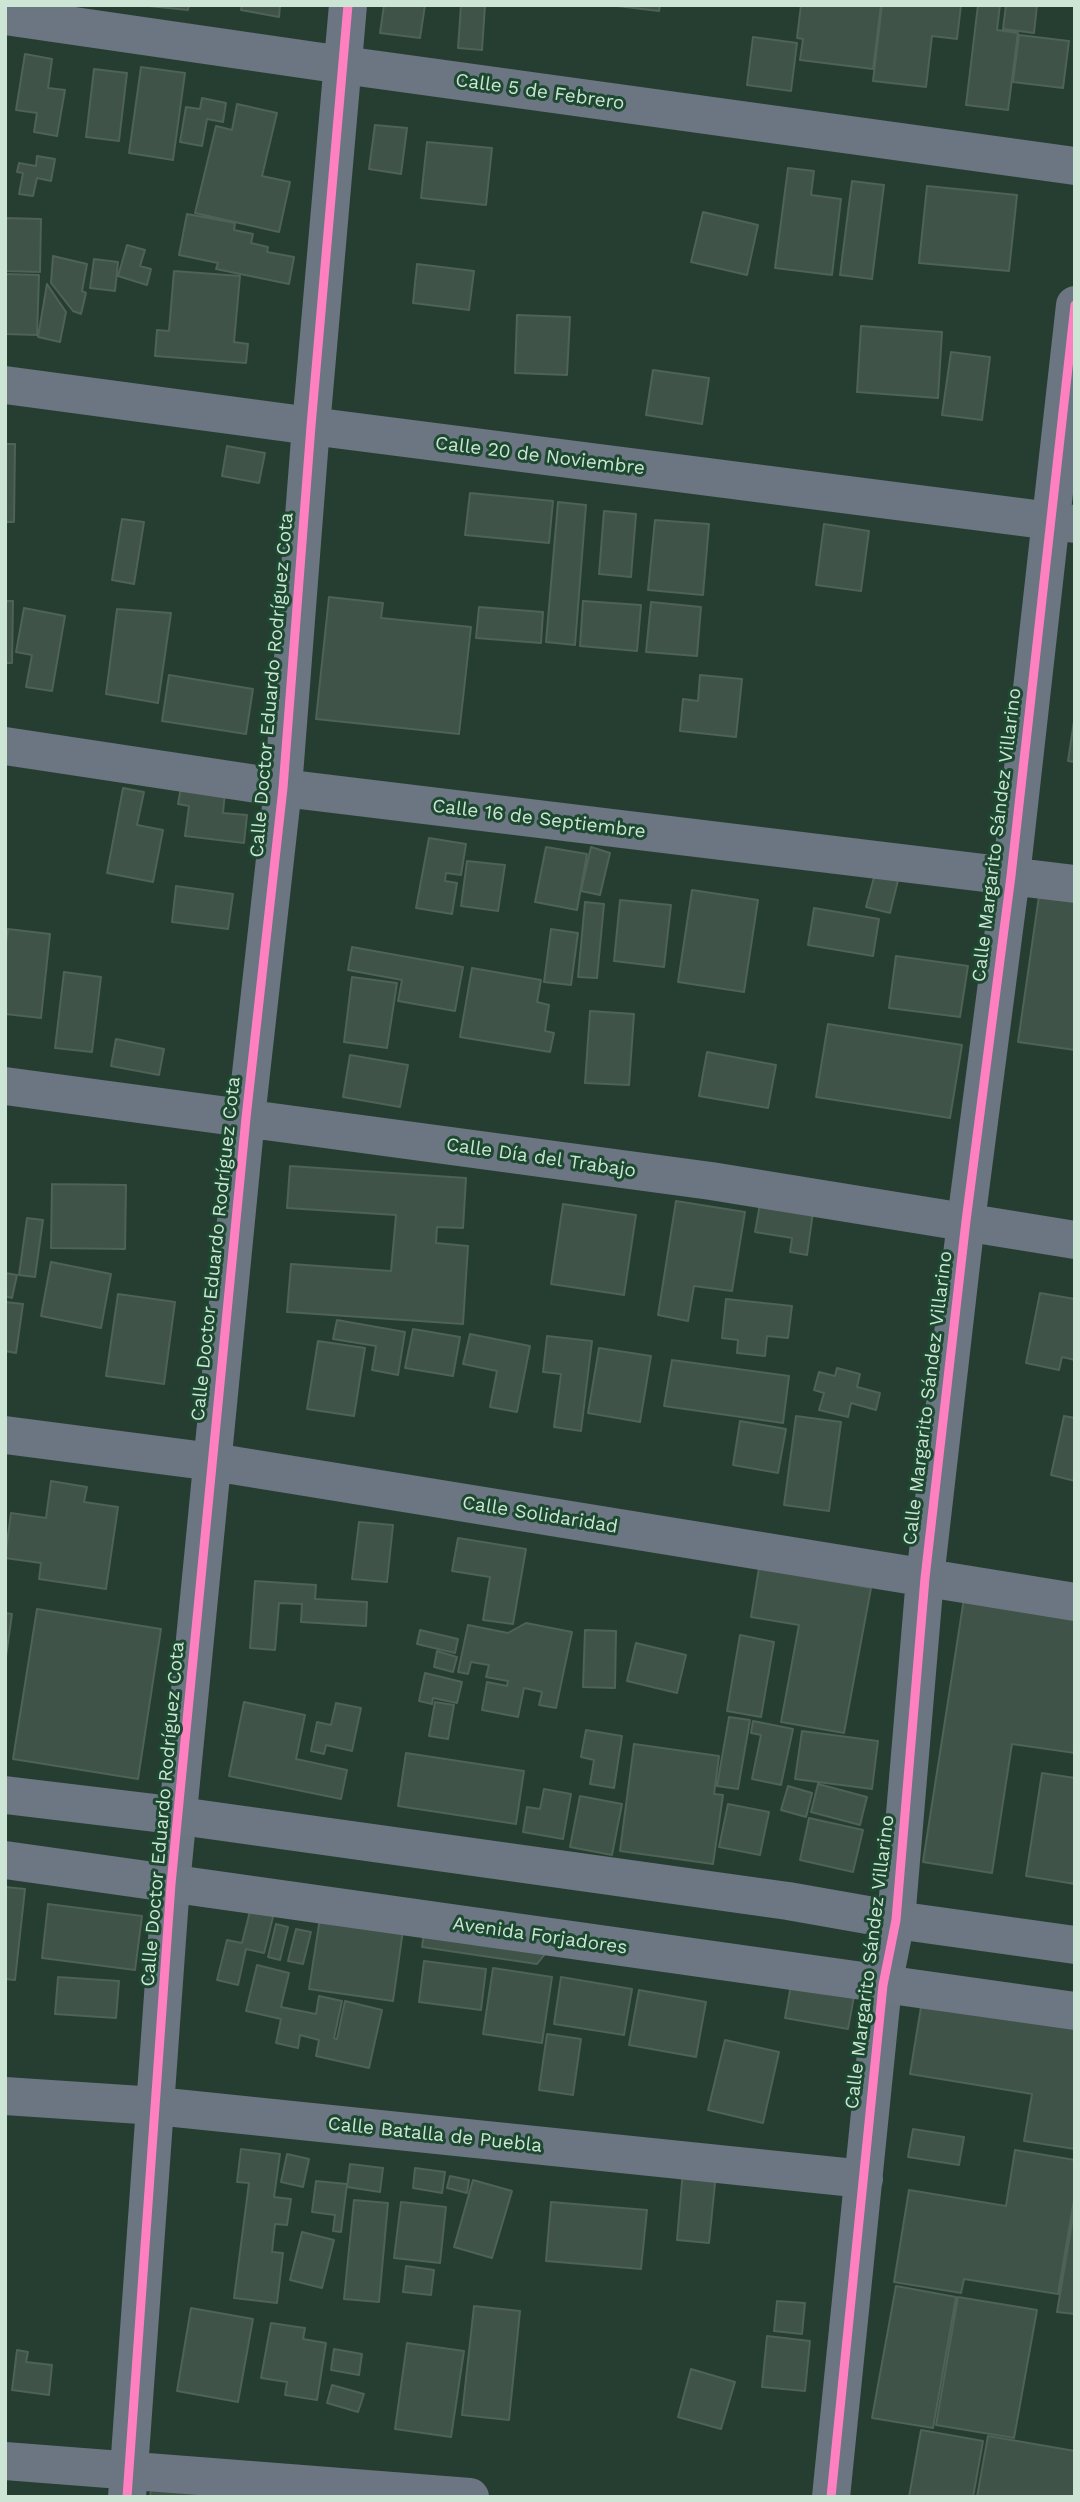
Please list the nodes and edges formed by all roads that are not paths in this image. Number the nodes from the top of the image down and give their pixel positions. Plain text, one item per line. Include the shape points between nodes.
1 (348, 5) edge
2 (5, 16) edge
3 (343, 65) junction
4 (1075, 166) edge
5 (1075, 305) edge
6 (5, 385) edge
7 (311, 426) junction
8 (1063, 522) edge
9 (5, 746) edge
10 (283, 788) junction
11 (1011, 876) junction
12 (1075, 884) edge
13 (5, 1086) edge
14 (246, 1118) junction
15 (966, 1221) junction
16 (1075, 1240) edge
17 (5, 1436) edge
18 (213, 1462) junction
19 (925, 1578) junction
20 (1075, 1602) edge
21 (5, 1795) edge
22 (180, 1816) junction
23 (5, 1860) edge
24 (172, 1884) junction
25 (896, 1920) junction
26 (1075, 1945) edge
27 (883, 1985) junction
28 (1075, 2011) edge
29 (5, 2096) edge
30 (156, 2106) junction
31 (864, 2179) junction
32 (5, 2461) edge
33 (128, 2484) edge
34 (470, 2497) edge
35 (831, 2497) edge

1 - 3 street, Calle Doctor Eduardo Rodríguez Cota
2 - 3 street, Calle 5 de Febrero
3 - 4 street, Calle 5 de Febrero
3 - 7 street, Calle Doctor Eduardo Rodríguez Cota
5 - 8 street, Calle Margarito Sández Villarino
6 - 7 street, Calle 20 de Noviembre
7 - 8 street, Calle 20 de Noviembre
7 - 10 street, Calle Doctor Eduardo Rodríguez Cota
8 - 11 street, Calle Margarito Sández Villarino
9 - 10 street, Calle 16 de Septiembre
10 - 11 street, Calle 16 de Septiembre
10 - 14 street, Calle Doctor Eduardo Rodríguez Cota
11 - 12 street, Calle 16 de Septiembre
11 - 15 street, Calle Margarito Sández Villarino
13 - 14 street, Calle Día del Trabajo
14 - 15 street, Calle Día del Trabajo
14 - 18 street, Calle Doctor Eduardo Rodríguez Cota
15 - 16 street, Calle Día del Trabajo
15 - 19 street, Calle Margarito Sández Villarino
17 - 18 street, Calle Solidaridad
18 - 19 street, Calle Solidaridad
18 - 22 street, Calle Doctor Eduardo Rodríguez Cota
19 - 20 street, Calle Solidaridad
19 - 25 street, Calle Margarito Sández Villarino
21 - 22 main road
22 - 24 street, Calle Doctor Eduardo Rodríguez Cota
22 - 25 main road
23 - 24 main road, Avenida Forjadores
24 - 27 main road, Avenida Forjadores
24 - 30 street, Calle Doctor Eduardo Rodríguez Cota
25 - 26 main road
25 - 27 street, Calle Margarito Sández Villarino
27 - 28 main road, Avenida Forjadores
27 - 31 street, Calle Margarito Sández Villarino
29 - 30 street, Calle Batalla de Puebla
30 - 31 street, Calle Batalla de Puebla
30 - 33 street, Calle Doctor Eduardo Rodríguez Cota
31 - 35 street, Calle Margarito Sández Villarino
32 - 33 street
33 - 34 street

